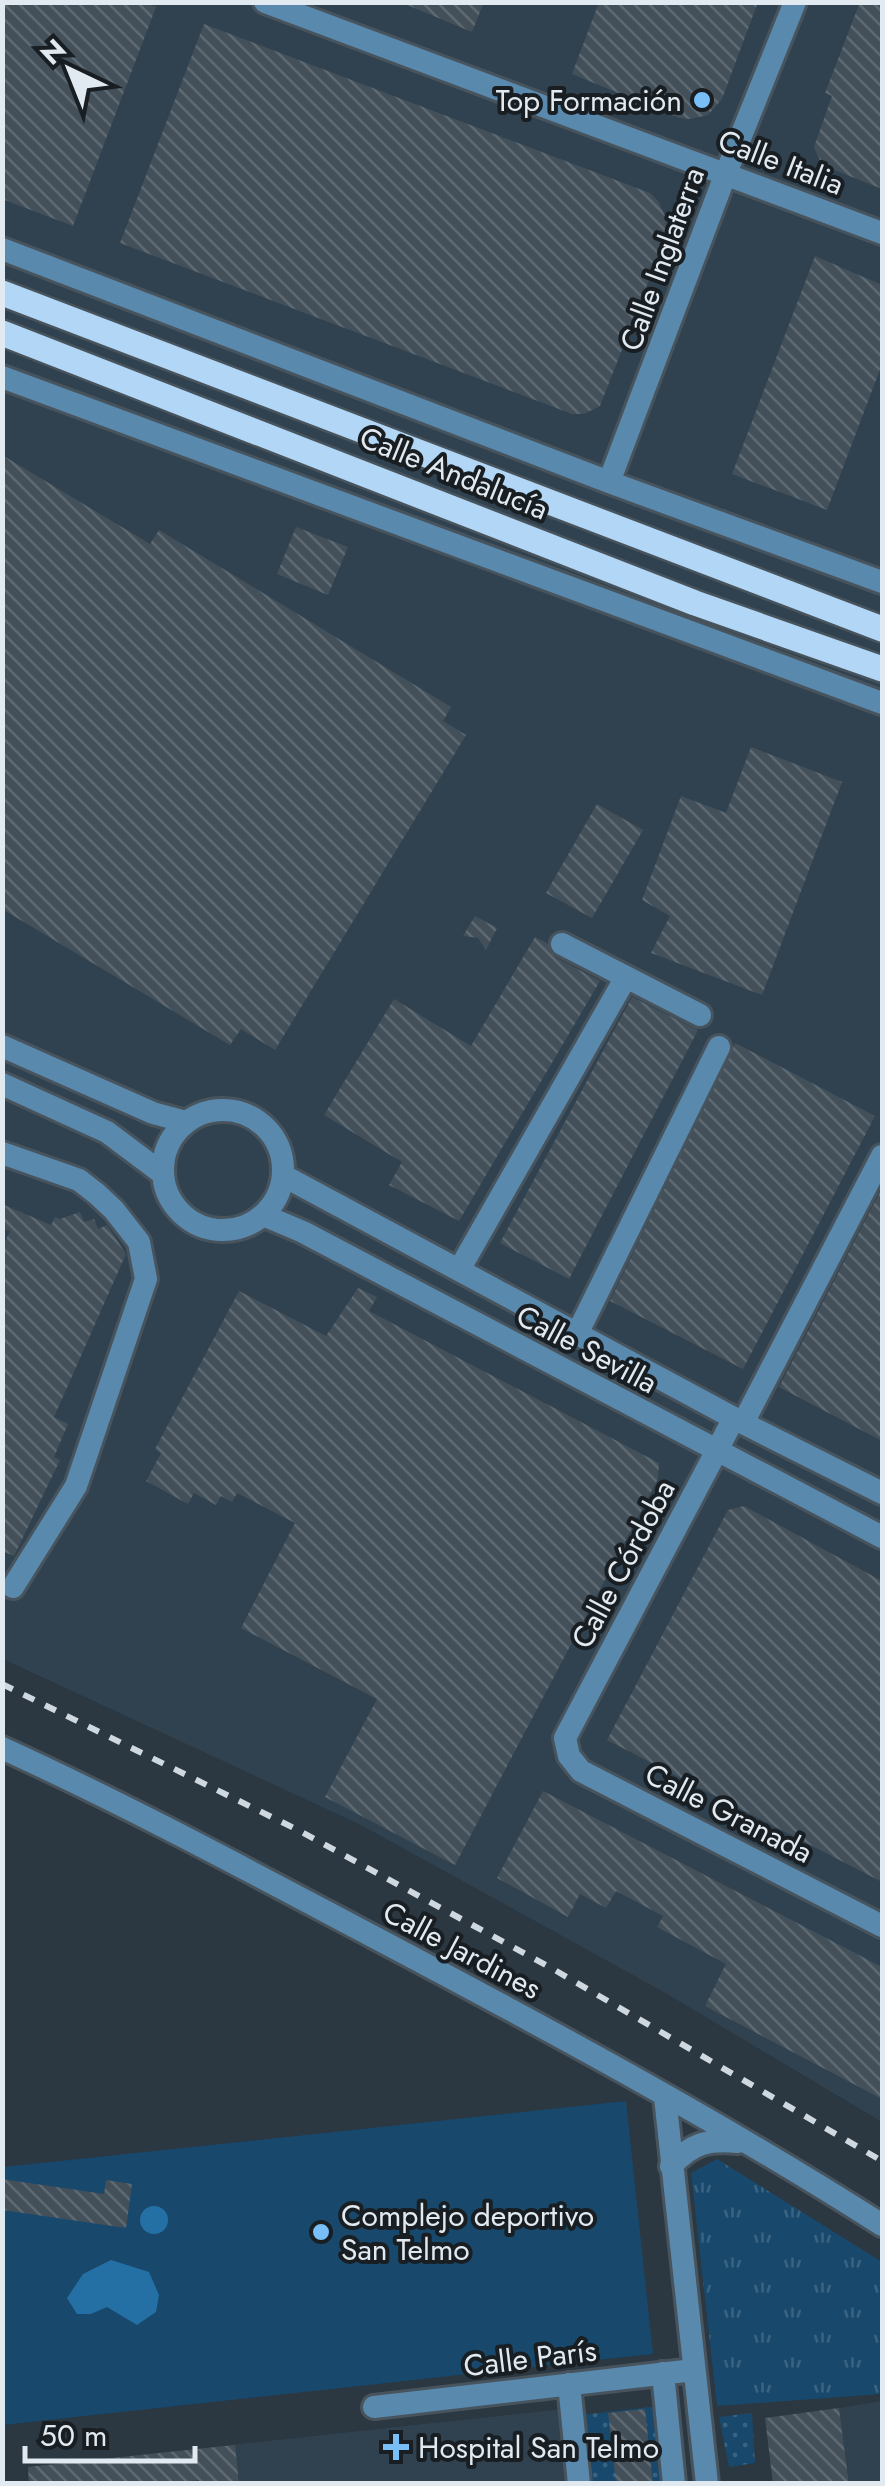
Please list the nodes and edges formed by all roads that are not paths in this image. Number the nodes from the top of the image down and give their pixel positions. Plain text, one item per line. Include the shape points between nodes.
1 (265, 2) edge
2 (795, 2) edge
3 (726, 172) junction
4 (882, 233) edge
5 (2, 249) edge
6 (2, 293) edge
7 (2, 333) edge
8 (2, 377) edge
9 (609, 482) junction
10 (882, 582) edge
11 (882, 629) edge
12 (882, 669) edge
13 (882, 703) edge
14 (562, 944) dead end
15 (626, 977) junction
16 (700, 1014) dead end
17 (2, 1046) edge
18 (718, 1047) dead end
19 (3, 1085) edge
20 (186, 1122) junction
21 (2, 1153) edge
22 (882, 1156) edge
23 (163, 1174) junction
24 (284, 1176) junction
25 (264, 1215) junction
26 (459, 1270) junction
27 (577, 1334) junction
28 (738, 1420) junction
29 (716, 1450) junction
30 (882, 1493) edge
31 (882, 1537) edge
32 (12, 1587) dead end
33 (566, 1738) joint
34 (2, 1748) edge
35 (882, 1926) edge
36 (665, 2097) junction
37 (745, 2142) junction
38 (670, 2166) junction
39 (882, 2226) edge
40 (694, 2370) junction
41 (664, 2373) junction
42 (569, 2384) junction
43 (374, 2407) dead end
44 (579, 2484) edge
45 (674, 2484) edge
46 (707, 2484) edge

1 - 3 street, Calle Italia
2 - 3 street, Calle Inglaterra
3 - 4 street, Calle Italia
3 - 9 street, Calle Inglaterra
5 - 9 street, Calle Andalucía
6 - 11 main road, Calle Andalucía
7 - 12 main road, Calle Andalucía via 695,603
8 - 13 street
9 - 10 street, Calle Andalucía
14 - 15 street
15 - 16 street
15 - 26 street
17 - 20 street
18 - 27 street
19 - 23 street via 107,1132
20 - 23 street via 169,1143
20 - 24 street via 220,1109 257,1120 280,1148
21 - 32 street via 78,1180 96,1194 139,1242 146,1279 76,1486
22 - 28 street, Calle Córdoba
23 - 25 street via 172,1203 197,1224 236,1229
24 - 25 street
24 - 26 street, Calle Sevilla
25 - 29 street, Calle Sevilla
26 - 27 street, Calle Sevilla
27 - 28 street, Calle Sevilla
28 - 29 street, Calle Córdoba
28 - 30 street, Calle Sevilla
29 - 31 street, Calle Sevilla
29 - 33 street, Calle Córdoba
33 - 35 street, Calle Granada via 568,1756 581,1771
34 - 36 street, Calle Jardines via 254,1872
36 - 37 street, Calle Jardines
36 - 38 street
37 - 38 street via 695,2144
37 - 39 street, Calle Jardines
38 - 40 street
40 - 41 street, Calle París
40 - 46 street
41 - 42 street, Calle París
41 - 45 street
42 - 43 street, Calle París
42 - 44 street

